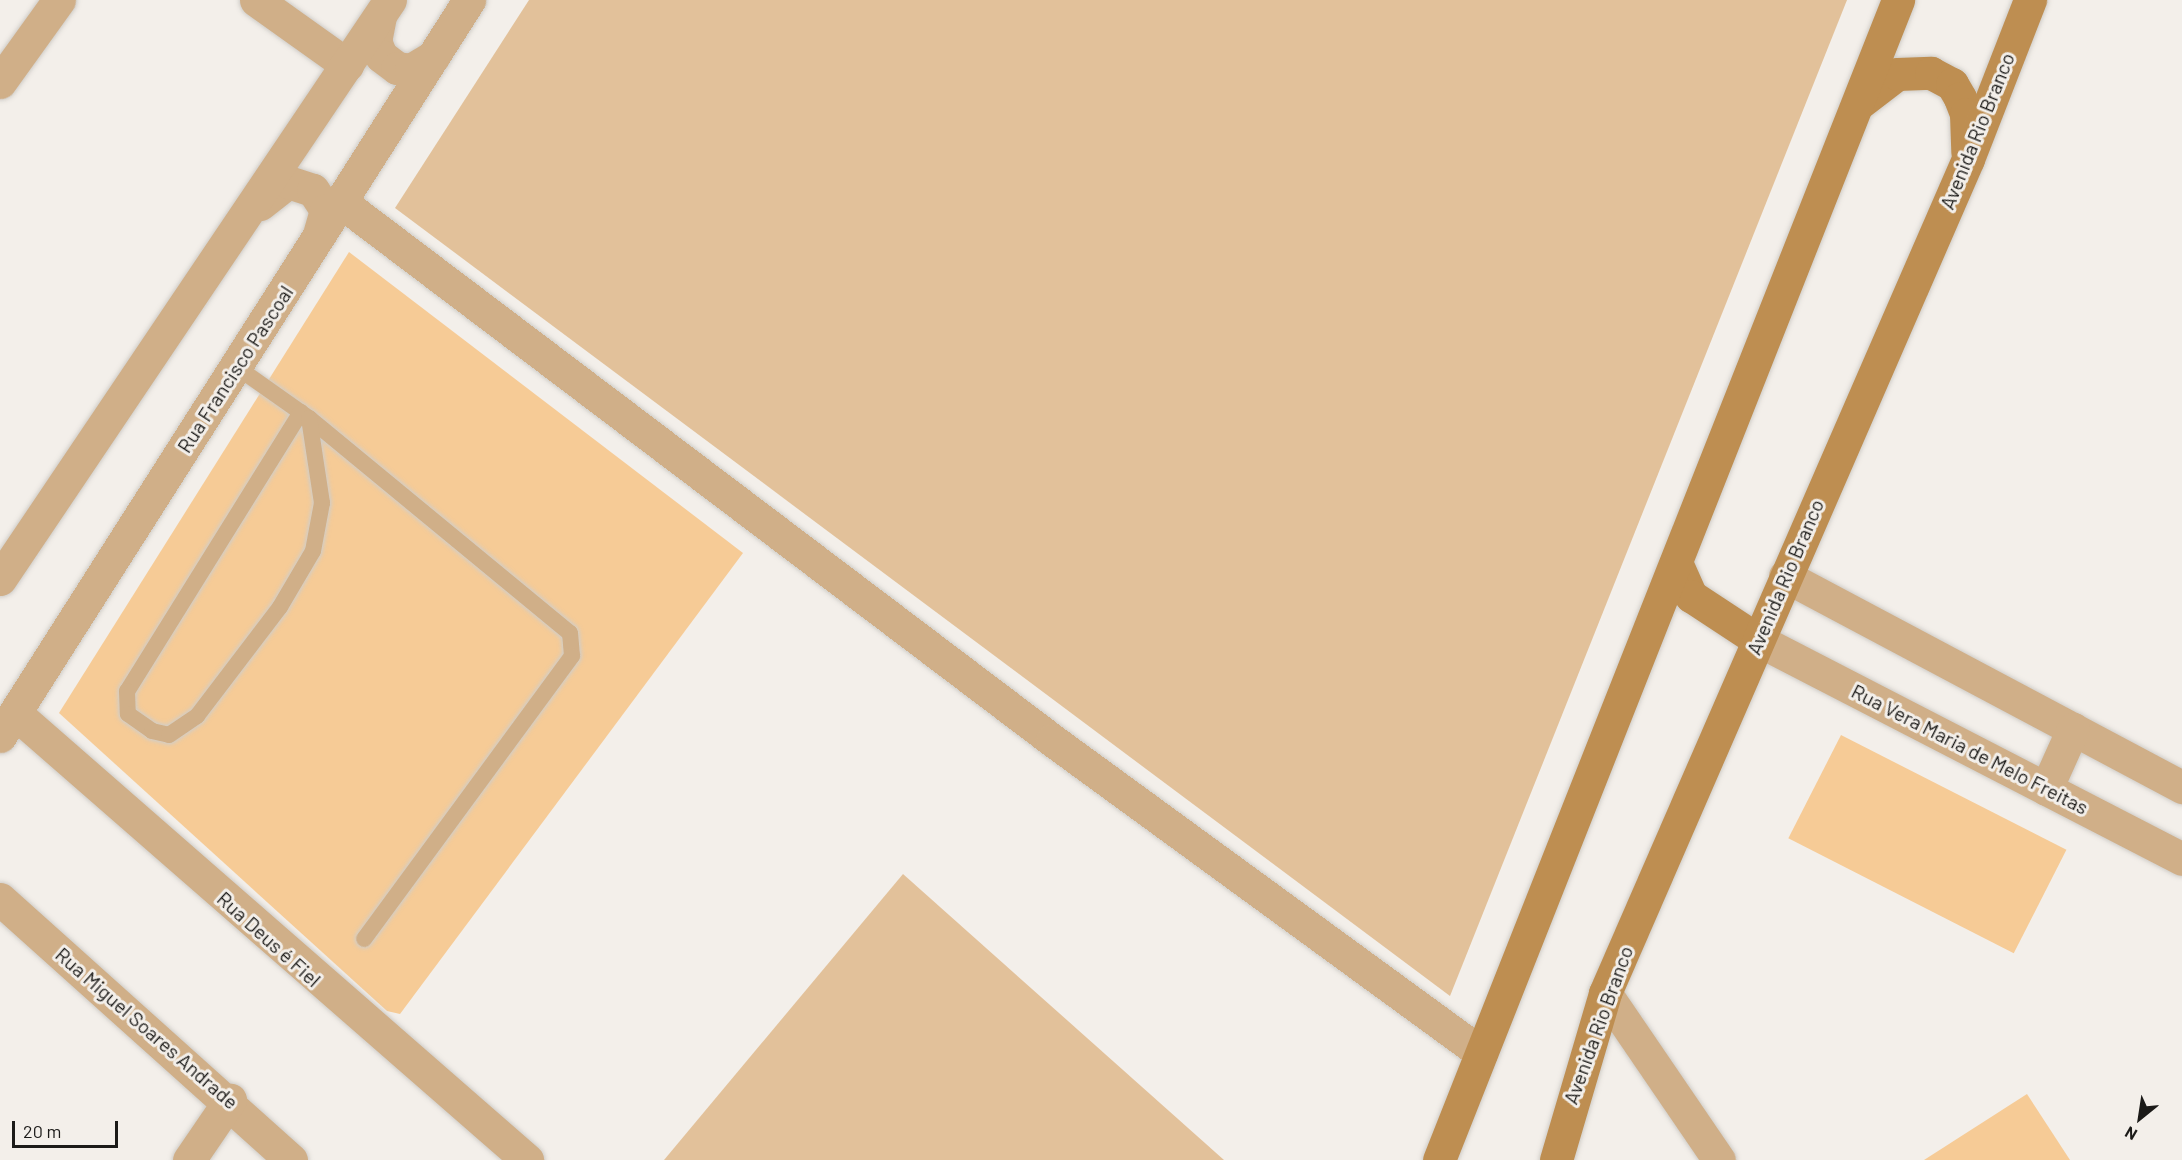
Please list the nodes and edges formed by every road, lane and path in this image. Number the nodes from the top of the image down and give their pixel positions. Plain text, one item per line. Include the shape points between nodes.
1 (59, 0) edge
2 (256, 0) edge
3 (469, 0) edge
4 (1898, 0) edge
5 (2030, 0) edge
6 (385, 8) edge
7 (433, 57) junction
8 (347, 65) junction
9 (0, 82) edge
10 (1855, 107) junction
11 (1968, 159) junction
12 (340, 202) junction
13 (240, 223) junction
14 (319, 237) junction
15 (238, 368) junction
16 (305, 415) junction
17 (1678, 567) junction
18 (1785, 576) junction
19 (0, 579) edge
20 (1758, 640) junction
21 (7, 725) edge
22 (2073, 729) junction
23 (2182, 787) edge
24 (2046, 789) junction
25 (2182, 859) edge
26 (0, 899) edge
27 (364, 939) dead end
28 (1605, 993) junction
29 (1480, 1053) junction
30 (230, 1100) junction
31 (189, 1160) edge
32 (291, 1160) edge
33 (527, 1160) edge
34 (1439, 1160) edge
35 (1556, 1160) edge
36 (1719, 1160) edge

1 - 9 street
2 - 8 street
3 - 7 street, Rua Francisco Pascoal
4 - 10 main road
5 - 11 main road, Avenida Rio Branco
6 - 7 street via 375,41 397,68 411,70
6 - 8 street
7 - 12 street, Rua Francisco Pascoal
8 - 13 street
10 - 11 main road via 1897,74 1931,73 1952,84 1960,98 1966,114
10 - 17 main road
11 - 18 main road, Avenida Rio Branco
12 - 14 street, Rua Francisco Pascoal
12 - 29 street via 1052,740
13 - 14 street via 288,182 322,198 326,210
13 - 19 street
14 - 15 street, Rua Francisco Pascoal
15 - 16 lane
15 - 21 street, Rua Francisco Pascoal
16 - 16 lane via 127,691 128,714 152,731 170,735 197,716 280,607 313,551 322,503
16 - 27 lane via 570,633 572,656
17 - 20 main road via 1691,596
17 - 29 main road
18 - 20 main road, Avenida Rio Branco
18 - 22 street
20 - 24 street, Rua Vera Maria de Melo Freitas
20 - 28 main road, Avenida Rio Branco
21 - 33 street, Rua Deus é Fiel
22 - 23 street
22 - 24 street
24 - 25 street, Rua Vera Maria de Melo Freitas
26 - 30 street, Rua Miguel Soares Andrade
28 - 35 main road, Avenida Rio Branco
28 - 36 street
29 - 34 main road
30 - 31 street
30 - 32 street, Rua Miguel Soares Andrade

